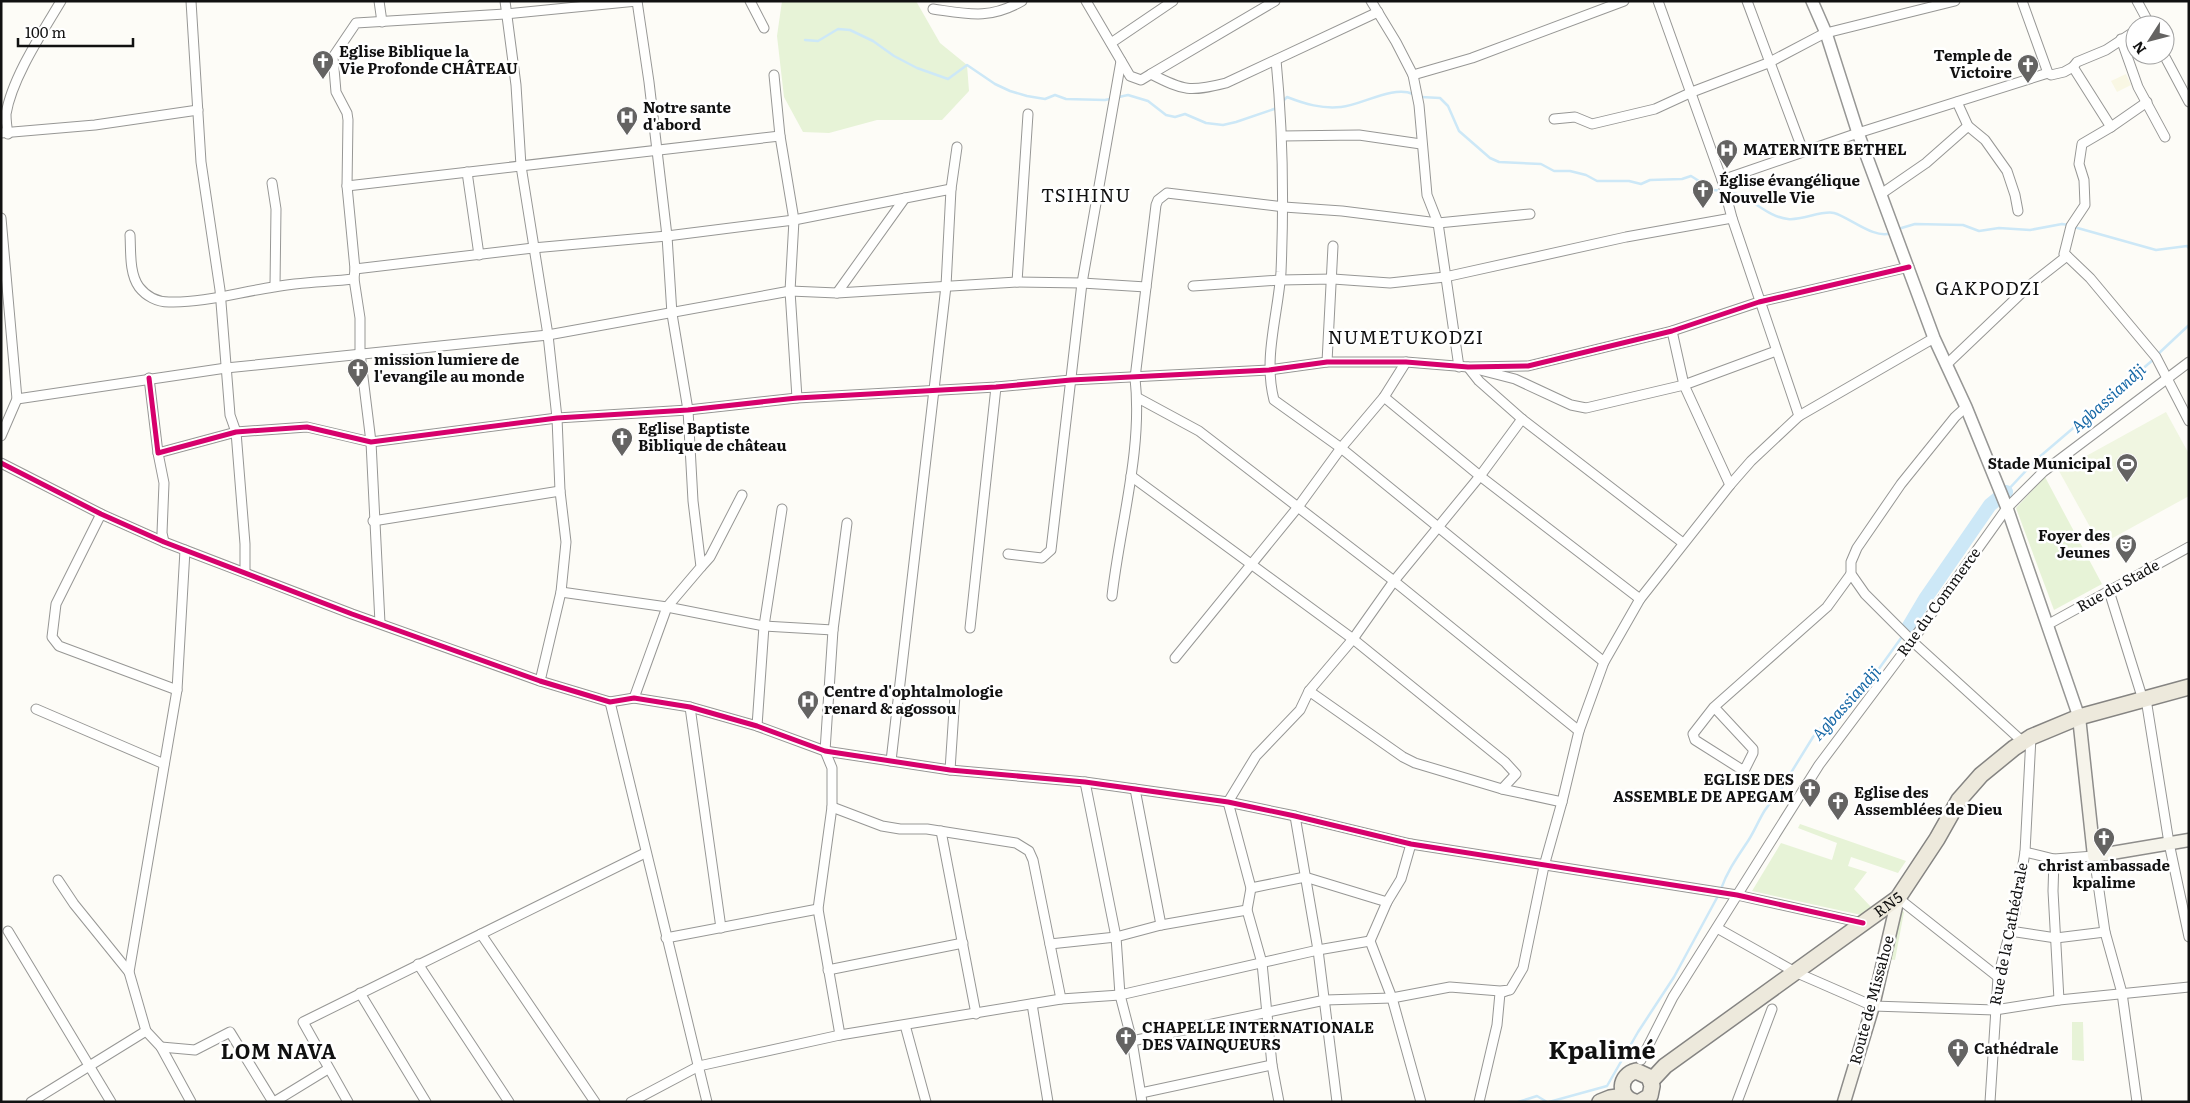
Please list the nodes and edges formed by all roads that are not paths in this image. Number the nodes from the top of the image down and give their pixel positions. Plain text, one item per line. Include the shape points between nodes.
1 (60, 1) edge
2 (191, 1) edge
3 (379, 1) edge
4 (504, 1) edge
5 (637, 1) edge
6 (750, 1) edge
7 (1022, 1) edge
8 (1086, 1) edge
9 (1173, 1) edge
10 (1275, 1) edge
11 (1371, 1) edge
12 (1624, 1) edge
13 (1658, 1) edge
14 (1746, 1) edge
15 (1812, 1) edge
16 (1955, 1) edge
17 (2022, 1) edge
18 (2137, 1) edge
19 (933, 10) dead end
20 (1378, 12) junction
21 (505, 14) junction
22 (2144, 15) edge
23 (382, 22) junction
24 (764, 28) dead end
25 (1825, 33) junction
26 (2125, 37) edge
27 (2121, 39) junction
28 (1111, 43) junction
29 (1276, 60) junction
30 (1121, 61) junction
31 (1768, 63) junction
32 (2169, 65) edge
33 (2073, 67) junction
34 (2048, 73) junction
35 (1151, 74) junction
36 (774, 75) dead end
37 (1413, 75) junction
38 (1692, 92) junction
39 (1957, 102) junction
40 (2147, 102) junction
41 (2189, 102) edge
42 (198, 110) junction
43 (1028, 114) dead end
44 (1554, 119) dead end
45 (1968, 126) junction
46 (2111, 127) junction
47 (1858, 133) junction
48 (5, 134) edge
49 (780, 136) junction
50 (1282, 136) junction
51 (2166, 137) dead end
52 (1421, 144) junction
53 (957, 147) dead end
54 (656, 151) junction
55 (1803, 152) junction
56 (521, 166) junction
57 (467, 172) junction
58 (1722, 180) junction
59 (272, 183) dead end
60 (347, 186) junction
61 (951, 188) junction
62 (1881, 194) junction
63 (905, 198) junction
64 (1284, 208) junction
65 (2018, 211) dead end
66 (1530, 214) dead end
67 (1, 218) edge
68 (1732, 218) junction
69 (794, 220) junction
70 (1438, 223) junction
71 (130, 235) dead end
72 (667, 236) junction
73 (1333, 246) dead end
74 (533, 248) junction
75 (479, 254) junction
76 (2066, 256) junction
77 (1909, 267) junction
78 (355, 269) junction
79 (1445, 277) junction
80 (354, 279) junction
81 (1332, 279) junction
82 (1280, 280) junction
83 (1017, 282) junction
84 (1082, 283) junction
85 (275, 286) junction
86 (946, 286) junction
87 (1193, 286) dead end
88 (1146, 287) junction
89 (790, 291) junction
90 (837, 293) junction
91 (219, 298) junction
92 (4, 299) edge
93 (1759, 302) junction
94 (672, 314) junction
95 (1672, 331) junction
96 (548, 335) junction
97 (1934, 338) junction
98 (1776, 351) junction
99 (360, 353) junction
100 (1327, 362) junction
101 (1406, 362) junction
102 (2189, 362) edge
103 (1946, 365) junction
104 (1463, 367) junction
105 (226, 368) junction
106 (1269, 370) junction
107 (2168, 377) junction
108 (149, 378) junction
109 (1136, 378) junction
110 (1071, 380) junction
111 (1684, 385) junction
112 (996, 387) junction
113 (932, 390) junction
114 (1384, 397) junction
115 (797, 398) junction
116 (1138, 398) junction
117 (17, 400) junction
118 (1966, 407) junction
119 (688, 410) junction
120 (1799, 416) junction
121 (557, 418) junction
122 (1522, 419) junction
123 (2189, 421) edge
124 (236, 432) junction
125 (1, 436) edge
126 (371, 442) junction
127 (1341, 448) junction
128 (158, 453) junction
129 (1, 463) edge
130 (1131, 476) junction
131 (1480, 476) junction
132 (1730, 485) junction
133 (560, 490) junction
134 (742, 495) dead end
135 (1298, 507) junction
136 (2007, 508) junction
137 (782, 509) dead end
138 (102, 514) junction
139 (374, 521) junction
140 (847, 523) dead end
141 (1437, 526) junction
142 (164, 542) junction
143 (1683, 543) junction
144 (2189, 546) edge
145 (186, 550) junction
146 (1008, 554) dead end
147 (1252, 563) junction
148 (701, 567) junction
149 (245, 572) junction
150 (1851, 574) junction
151 (1394, 581) junction
152 (2110, 591) junction
153 (561, 592) junction
154 (1112, 596) dead end
155 (1640, 599) junction
156 (667, 607) junction
157 (380, 623) junction
158 (2047, 624) junction
159 (764, 626) junction
160 (970, 628) dead end
161 (833, 630) junction
162 (1353, 639) junction
163 (1912, 641) junction
164 (1175, 658) dead end
165 (1604, 662) junction
166 (540, 681) junction
167 (2189, 687) edge
168 (177, 690) junction
169 (1309, 691) junction
170 (955, 695) dead end
171 (634, 698) junction
172 (2144, 699) junction
173 (610, 702) junction
174 (690, 707) junction
175 (1714, 707) junction
176 (36, 709) dead end
177 (2079, 717) junction
178 (757, 726) junction
179 (1578, 731) junction
180 (2027, 739) junction
181 (825, 751) junction
182 (891, 761) junction
183 (164, 764) junction
184 (950, 770) junction
185 (1085, 782) junction
186 (1134, 789) junction
187 (1502, 789) junction
188 (1228, 802) junction
189 (1562, 802) junction
190 (832, 807) junction
191 (1295, 816) junction
192 (941, 831) junction
193 (2189, 840) edge
194 (2168, 842) junction
195 (1411, 844) junction
196 (2025, 852) junction
197 (645, 853) junction
198 (2094, 856) junction
199 (2054, 859) junction
200 (1544, 866) junction
201 (1305, 877) junction
202 (58, 880) dead end
203 (1251, 888) junction
204 (1737, 895) junction
205 (1898, 898) junction
206 (1387, 902) junction
207 (818, 909) junction
208 (1247, 910) junction
209 (1863, 923) junction
210 (1161, 925) junction
211 (720, 928) junction
212 (1718, 928) junction
213 (8, 931) dead end
214 (2010, 931) junction
215 (2105, 932) junction
216 (480, 934) junction
217 (1116, 937) junction
218 (2189, 937) edge
219 (666, 938) junction
220 (2056, 938) junction
221 (1370, 941) junction
222 (963, 943) junction
223 (1050, 944) junction
224 (1318, 950) junction
225 (1262, 963) junction
226 (418, 964) junction
227 (828, 970) junction
228 (129, 972) junction
229 (1796, 972) junction
230 (1998, 977) junction
231 (2189, 986) edge
232 (1510, 990) junction
233 (360, 993) junction
234 (2122, 993) junction
235 (1120, 995) junction
236 (1392, 998) junction
237 (1061, 999) junction
238 (1325, 1000) junction
239 (2059, 1000) junction
240 (1032, 1004) junction
241 (1873, 1006) junction
242 (1772, 1009) dead end
243 (1995, 1010) junction
244 (1268, 1013) junction
245 (976, 1014) junction
246 (905, 1025) junction
247 (146, 1032) junction
248 (840, 1035) junction
249 (1132, 1041) junction
250 (161, 1048) junction
251 (91, 1066) junction
252 (699, 1066) junction
253 (1272, 1066) junction
254 (328, 1068) junction
255 (1640, 1091) edge
256 (1142, 1097) edge
257 (1605, 1100) edge
258 (34, 1101) edge
259 (111, 1102) edge
260 (191, 1102) edge
261 (273, 1102) edge
262 (348, 1102) edge
263 (426, 1102) edge
264 (509, 1102) edge
265 (595, 1102) edge
266 (630, 1102) edge
267 (707, 1102) edge
268 (926, 1102) edge
269 (1048, 1102) edge
270 (1279, 1102) edge
271 (1337, 1102) edge
272 (1421, 1102) edge
273 (1479, 1102) edge
274 (1737, 1102) edge
275 (1844, 1102) edge
276 (1990, 1102) edge
277 (2138, 1102) edge

1 - 48 street via 12,94
2 - 42 street
3 - 23 street
4 - 21 street
5 - 21 street
5 - 54 street
6 - 24 street
7 - 19 street via 1005,11 980,15
8 - 28 street
9 - 28 street
10 - 35 street
11 - 20 street
12 - 37 street via 1472,58
13 - 38 street
14 - 31 street
15 - 25 street
16 - 25 street
17 - 34 street
18 - 22 street
20 - 29 street
20 - 37 street
21 - 23 street
21 - 56 street via 516,86
23 - 60 street via 356,24 333,57 336,92 348,120
25 - 31 street
25 - 47 street
26 - 27 street
27 - 33 street
27 - 40 street via 2138,87
28 - 30 street
29 - 35 street via 1226,83 1201,89 1176,87
29 - 50 street
30 - 35 street via 1135,79 1141,80
30 - 84 street
31 - 38 street
31 - 55 street
32 - 41 street
33 - 34 street via 2064,72
33 - 46 street
34 - 39 street
36 - 49 street
37 - 52 street via 1419,105
38 - 44 street via 1655,108 1592,124 1575,117
38 - 58 street
39 - 45 street
39 - 47 street
40 - 46 street
40 - 51 street
42 - 48 street via 95,126
42 - 91 street via 201,162
43 - 83 street
45 - 62 street via 1926,163
45 - 65 street via 1985,140 2007,172
46 - 76 street via 2082,144 2079,164 2084,180 2085,205 2071,226
47 - 55 street
47 - 62 street
49 - 54 street
49 - 69 street
50 - 52 street via 1359,135
50 - 64 street
52 - 70 street via 1427,195
53 - 61 street
54 - 56 street
54 - 72 street
55 - 58 street
56 - 57 street
56 - 74 street
57 - 60 street
57 - 75 street
58 - 68 street
59 - 85 street via 276,209
60 - 78 street
61 - 63 street
61 - 86 street
62 - 77 street
63 - 69 street
63 - 90 street
64 - 70 street via 1342,211
64 - 82 street
64 - 88 street via 1167,193 1156,205
66 - 70 street
67 - 92 street
68 - 79 street via 1626,237
68 - 93 street
69 - 72 street
69 - 89 street
70 - 79 street
71 - 91 street via 133,276 149,296 168,302
72 - 74 street
72 - 94 street
73 - 81 street
74 - 75 street
74 - 96 street
75 - 78 street
76 - 103 street via 2030,285
76 - 107 street via 2090,278 2156,357
77 - 93 street
77 - 97 street
78 - 80 street
79 - 81 street via 1390,283
79 - 104 street
80 - 85 street
80 - 99 street via 360,318
81 - 82 street
81 - 100 street
82 - 87 street
82 - 106 street
83 - 84 street
83 - 86 street
84 - 88 street
84 - 110 street
85 - 91 street
86 - 90 street
86 - 113 street
88 - 109 street
89 - 90 street
89 - 94 street
89 - 115 street
91 - 105 street
92 - 117 street
93 - 95 street
93 - 98 street
94 - 96 street
94 - 119 street
95 - 104 street via 1528,366
95 - 111 street
96 - 99 street
96 - 121 street
97 - 103 street
97 - 120 street
98 - 111 street
98 - 120 street
99 - 105 street
99 - 126 street
100 - 101 street
100 - 106 street
101 - 104 street
101 - 114 street
102 - 107 street, Rue du Commerce
103 - 118 street
104 - 111 street via 1515,379 1571,405 1586,408
104 - 122 street
105 - 108 street
105 - 124 street via 230,415
106 - 109 street
106 - 127 street via 1274,400
107 - 123 street
107 - 136 street, Rue du Commerce via 2043,472
108 - 117 street
108 - 128 street
109 - 110 street
109 - 116 street
110 - 112 street
110 - 146 street via 1051,550 1042,558
111 - 132 street
112 - 113 street
112 - 160 street
113 - 115 street
113 - 182 street
114 - 127 street
114 - 131 street
115 - 119 street
116 - 130 street
116 - 135 street via 1199,430
117 - 125 street
118 - 136 street
118 - 150 street via 1901,484 1857,548 1851,562
119 - 121 street
119 - 148 street via 693,501
120 - 132 street
121 - 126 street
121 - 133 street
122 - 131 street
122 - 143 street
124 - 126 street via 307,427
124 - 128 street
124 - 149 street
126 - 139 street
127 - 135 street
127 - 141 street
128 - 142 street via 164,483
129 - 138 street
130 - 147 street
130 - 154 street
131 - 141 street
131 - 155 street
132 - 143 street
133 - 139 street
133 - 153 street via 566,542
134 - 148 street via 710,557
135 - 147 street
135 - 151 street
136 - 158 street
136 - 163 street, Rue du Commerce
137 - 159 street
138 - 142 street
138 - 168 street via 56,604 52,637 59,646
139 - 157 street
140 - 161 street
141 - 151 street
141 - 165 street
142 - 145 street
143 - 155 street
144 - 152 street, Rue du Stade
145 - 149 street
145 - 168 street
147 - 162 street
147 - 164 street
148 - 156 street
149 - 157 street
150 - 163 street via 1865,594
150 - 175 street via 1827,607
151 - 162 street
151 - 179 street
152 - 158 street, Rue du Stade
152 - 172 street
153 - 156 street
153 - 166 street
155 - 165 street
156 - 159 street
156 - 171 street
157 - 166 street
158 - 177 street
159 - 161 street
159 - 178 street
161 - 181 street
162 - 169 street
162 - 187 street via 1505,762 1516,774
163 - 180 street
163 - 204 street, Rue du Commerce via 1819,765
165 - 179 street
166 - 173 street
167 - 172 main road, RN5
168 - 183 street
169 - 187 street via 1403,757
169 - 188 street via 1300,710 1256,756
170 - 184 street
171 - 173 street
171 - 174 street
172 - 177 main road, RN5
172 - 194 street
173 - 197 street
174 - 178 street
174 - 211 street
175 - 175 street via 1693,738 1744,771 1753,749
176 - 183 street
177 - 180 main road, RN5 / RN5
177 - 198 main road
178 - 181 street
179 - 189 street
180 - 196 street, Rue de la Cathédrale
180 - 205 main road, RN5 / RN5 via 1997,761 1963,795
181 - 182 street
181 - 190 street via 832,768
182 - 184 street
183 - 228 street
184 - 185 street
185 - 186 street
185 - 217 street
186 - 188 street
186 - 210 street
187 - 189 street
188 - 191 street
188 - 203 street
189 - 200 street
190 - 192 street via 882,826
190 - 207 street
191 - 195 street
191 - 201 street
192 - 222 street
192 - 223 street via 1016,843 1029,851
193 - 194 main road
194 - 198 main road
194 - 218 street
195 - 200 street
195 - 206 street via 1401,879
196 - 199 street
196 - 214 street, Rue de la Cathédrale
197 - 216 street
197 - 219 street
198 - 199 street
198 - 215 street
199 - 220 street
200 - 204 street
200 - 232 street via 1522,968
201 - 203 street
201 - 206 street
201 - 224 street
202 - 228 street
203 - 208 street
204 - 209 street
204 - 212 street, Rue du Commerce
205 - 209 main road, RN5 / RN5
205 - 230 street
205 - 241 main road, Route de Missahoe
206 - 221 street
207 - 211 street
207 - 227 street
208 - 210 street
208 - 225 street
209 - 229 main road, RN5 / RN5
210 - 217 street
211 - 219 street
212 - 229 street
212 - 255 street, Rue du Commerce via 1673,998
213 - 251 street
214 - 220 street
214 - 230 street, Rue de la Cathédrale
215 - 220 street
215 - 234 street
216 - 226 street
216 - 265 street
217 - 223 street
217 - 235 street
219 - 252 street
220 - 239 street
221 - 224 street
221 - 236 street
222 - 227 street
222 - 245 street
223 - 237 street
224 - 225 street
224 - 238 street
225 - 235 street
225 - 244 street
226 - 233 street
226 - 264 street
227 - 248 street
228 - 247 street
229 - 241 street
229 - 255 main road, RN5 / RN5 via 1665,1066
230 - 243 street, Rue de la Cathédrale
231 - 234 street
232 - 236 street via 1450,987
232 - 273 street via 1500,993 1497,1025
233 - 254 street via 303,1022
233 - 263 street
234 - 239 street
234 - 277 street
235 - 237 street
235 - 249 street
236 - 238 street
236 - 272 street
237 - 240 street
238 - 244 street
238 - 271 street
239 - 243 street
240 - 245 street
240 - 269 street
241 - 243 street
241 - 275 main road, Route de Missahoe
242 - 274 street
243 - 276 street, Rue de la Cathédrale
244 - 249 street
244 - 253 street
245 - 246 street
246 - 248 street
246 - 268 street
247 - 250 street
247 - 251 street
248 - 252 street
249 - 256 street
250 - 260 street
250 - 261 street via 196,1050 230,1032
251 - 258 street
251 - 259 street
252 - 266 street
252 - 267 street
253 - 256 street
253 - 270 street
254 - 261 street
254 - 262 street
255 - 257 main road

